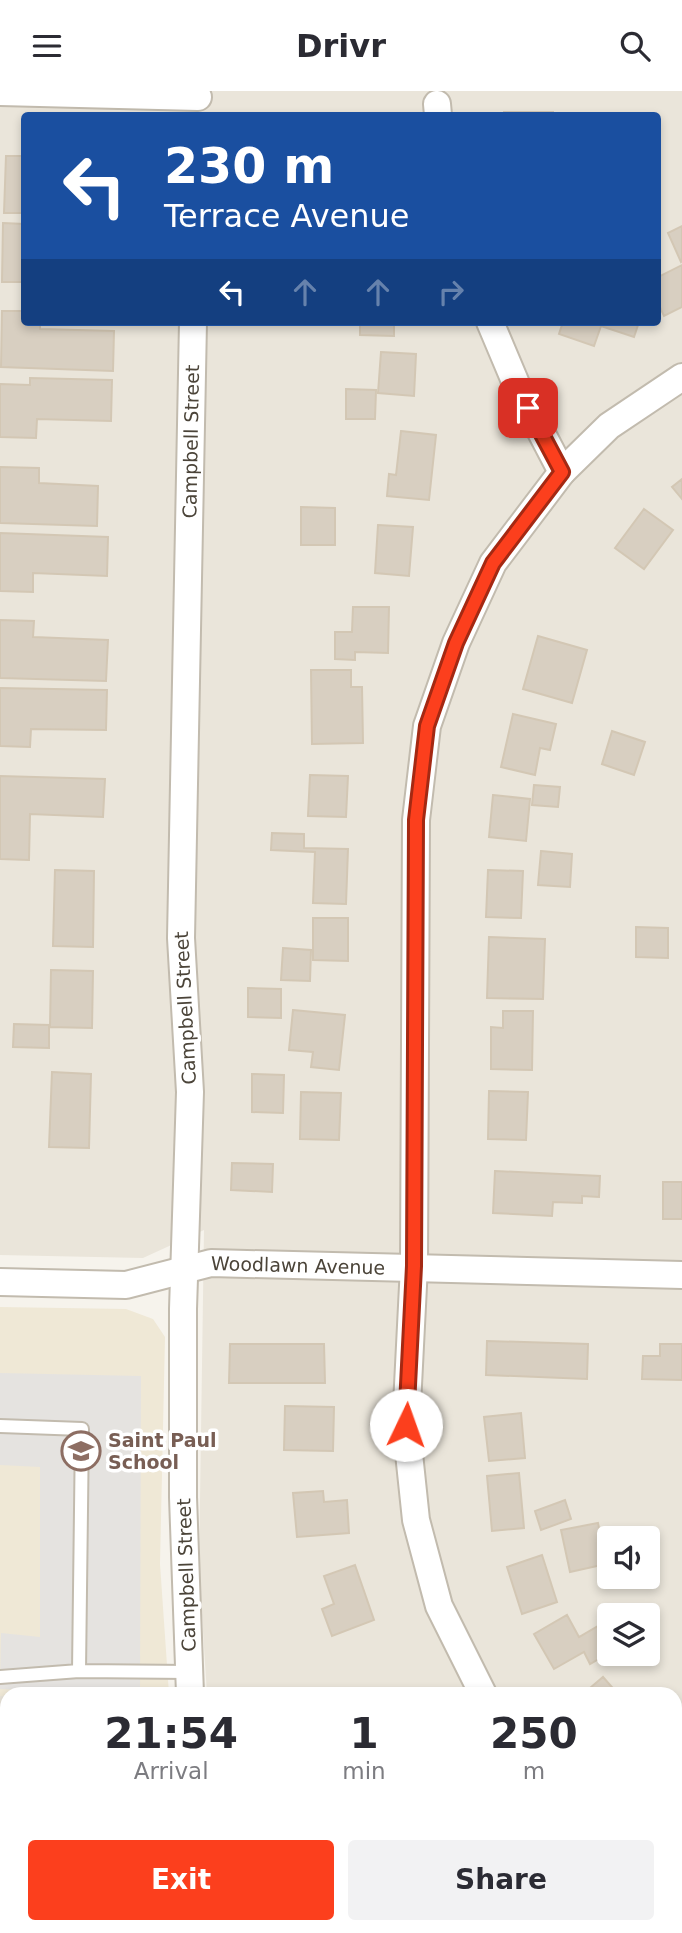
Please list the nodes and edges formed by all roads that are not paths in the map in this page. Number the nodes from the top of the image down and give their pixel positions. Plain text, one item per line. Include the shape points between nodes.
1 (0, 92) edge
2 (197, 101) edge
3 (193, 326) edge
4 (492, 326) edge
5 (682, 377) edge
6 (562, 472) junction
7 (414, 1266) junction
8 (184, 1269) junction
9 (682, 1275) edge
10 (0, 1282) edge
11 (0, 1426) edge
12 (79, 1671) junction
13 (0, 1677) edge
14 (190, 1683) edge
15 (480, 1687) edge

1 - 2 street
3 - 8 street, Campbell Street via 181,938 190,1091
4 - 6 street
5 - 6 street via 610,426
6 - 7 street via 493,563 456,643 427,726 416,820
7 - 8 street, Woodlawn Avenue via 211,1262
7 - 9 street, Woodlawn Avenue
7 - 15 street via 406,1425 416,1520 439,1606
8 - 10 street, Woodlawn Avenue via 126,1285
8 - 14 street, Campbell Street via 184,1585
11 - 12 lane via 82,1429
12 - 13 lane
12 - 14 lane

